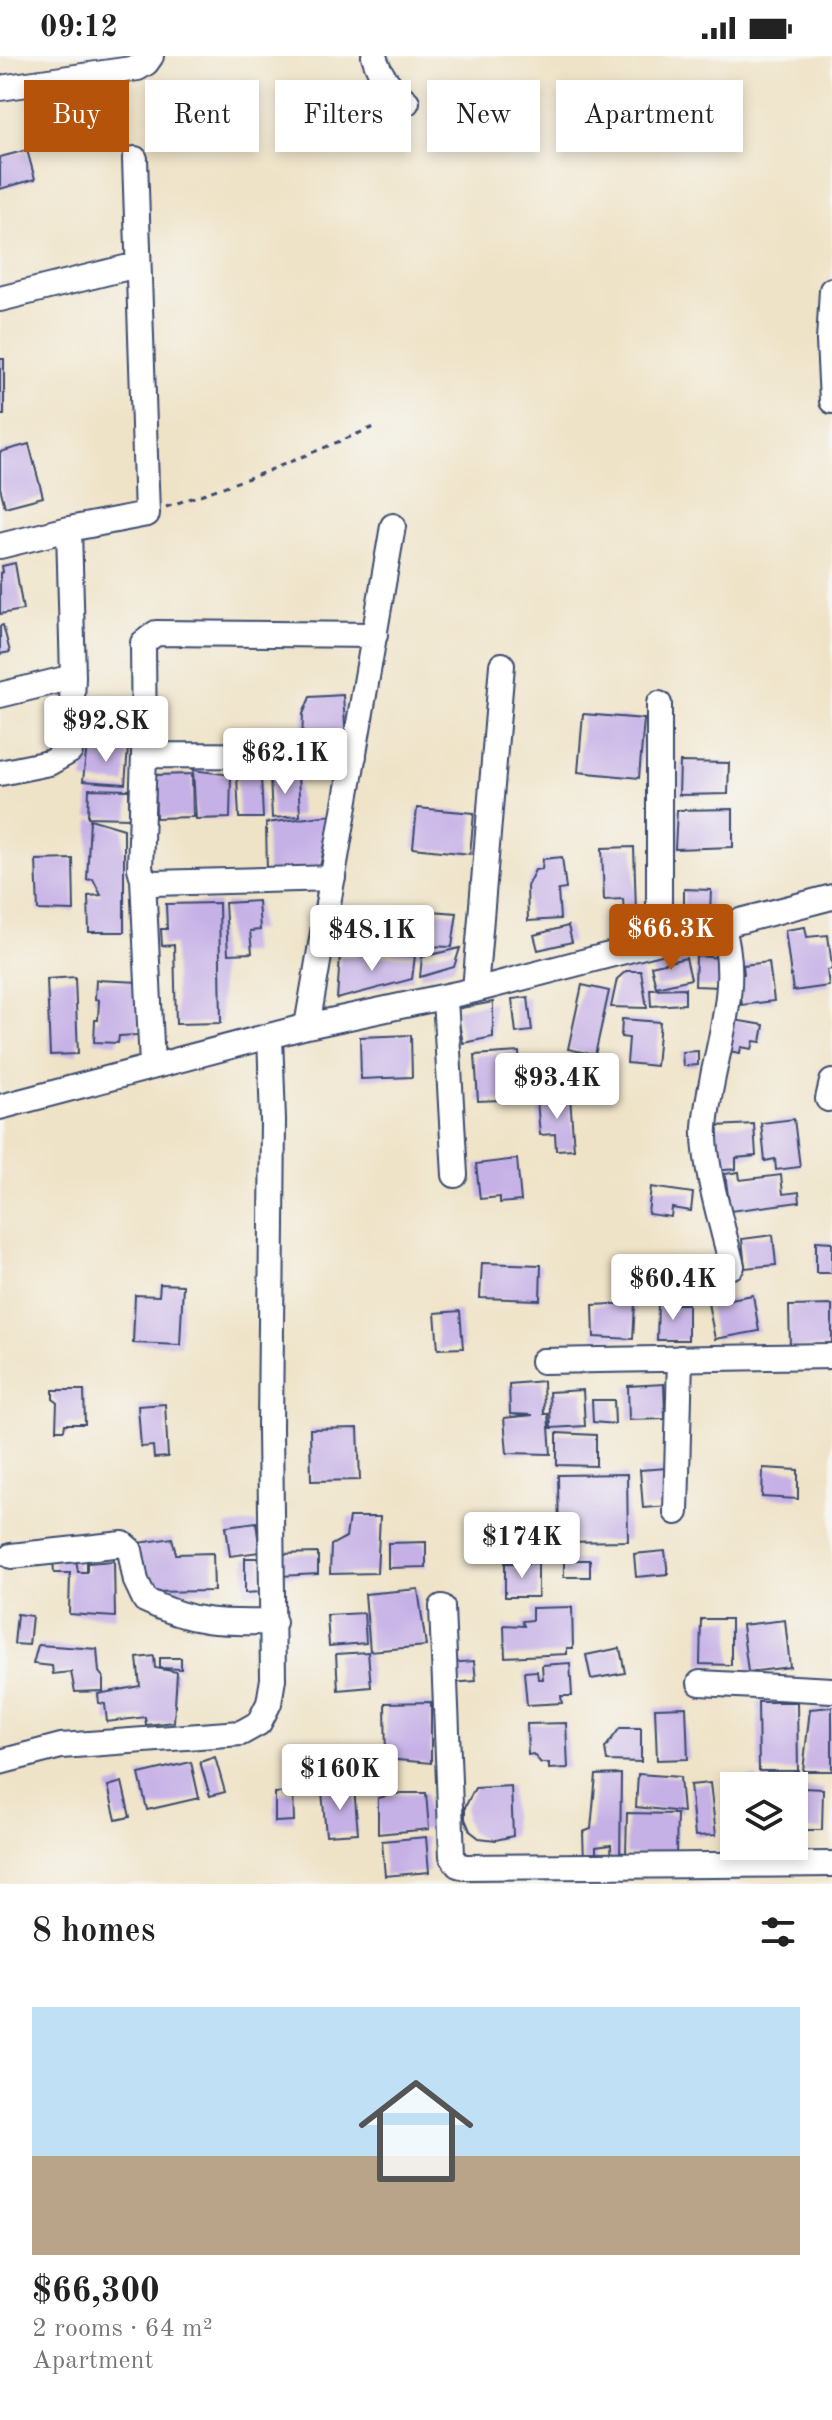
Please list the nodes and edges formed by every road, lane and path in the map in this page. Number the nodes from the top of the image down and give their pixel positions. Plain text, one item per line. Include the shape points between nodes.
1 (151, 56) edge
2 (374, 56) edge
3 (385, 80) edge
4 (0, 88) edge
5 (135, 159) dead end
6 (137, 265) junction
7 (832, 290) edge
8 (0, 299) edge
9 (832, 401) edge
10 (374, 427) dead end
11 (147, 514) junction
12 (393, 526) dead end
13 (69, 529) junction
14 (0, 546) edge
15 (375, 635) junction
16 (502, 665) dead end
17 (73, 677) junction
18 (0, 695) edge
19 (659, 704) dead end
20 (144, 755) junction
21 (354, 756) junction
22 (0, 773) edge
23 (333, 878) junction
24 (143, 879) junction
25 (832, 897) edge
26 (722, 926) junction
27 (659, 942) junction
28 (475, 990) junction
29 (445, 998) junction
30 (307, 1026) junction
31 (270, 1036) junction
32 (152, 1065) junction
33 (0, 1107) edge
34 (455, 1175) dead end
35 (732, 1266) dead end
36 (832, 1356) edge
37 (680, 1358) junction
38 (543, 1361) dead end
39 (676, 1512) dead end
40 (11, 1556) dead end
41 (442, 1607) dead end
42 (274, 1622) junction
43 (700, 1683) dead end
44 (832, 1690) edge
45 (0, 1762) edge
46 (832, 1864) edge

1 - 4 street via 138,68
2 - 3 street
5 - 6 street
6 - 8 street
6 - 11 street
7 - 9 street
10 - 11 path
11 - 13 street
12 - 15 street
13 - 14 street
13 - 17 street
15 - 20 street via 156,633 143,643
15 - 21 street
16 - 28 street
17 - 18 street
17 - 22 street via 70,751 49,763
19 - 27 street
20 - 21 street
20 - 24 street
21 - 23 street
23 - 24 street via 153,883
23 - 30 street
24 - 32 street
25 - 26 street
26 - 27 street
26 - 35 street via 730,981 705,1142
27 - 28 street
28 - 29 street
29 - 30 street
29 - 34 street
30 - 31 street
31 - 32 street
31 - 42 street
32 - 33 street
36 - 37 street
37 - 38 street
37 - 39 street
40 - 42 street via 123,1544 130,1550 145,1600 208,1623
41 - 46 street via 452,1856 458,1865
42 - 45 street via 269,1703 259,1723 241,1733 61,1746
43 - 44 street

